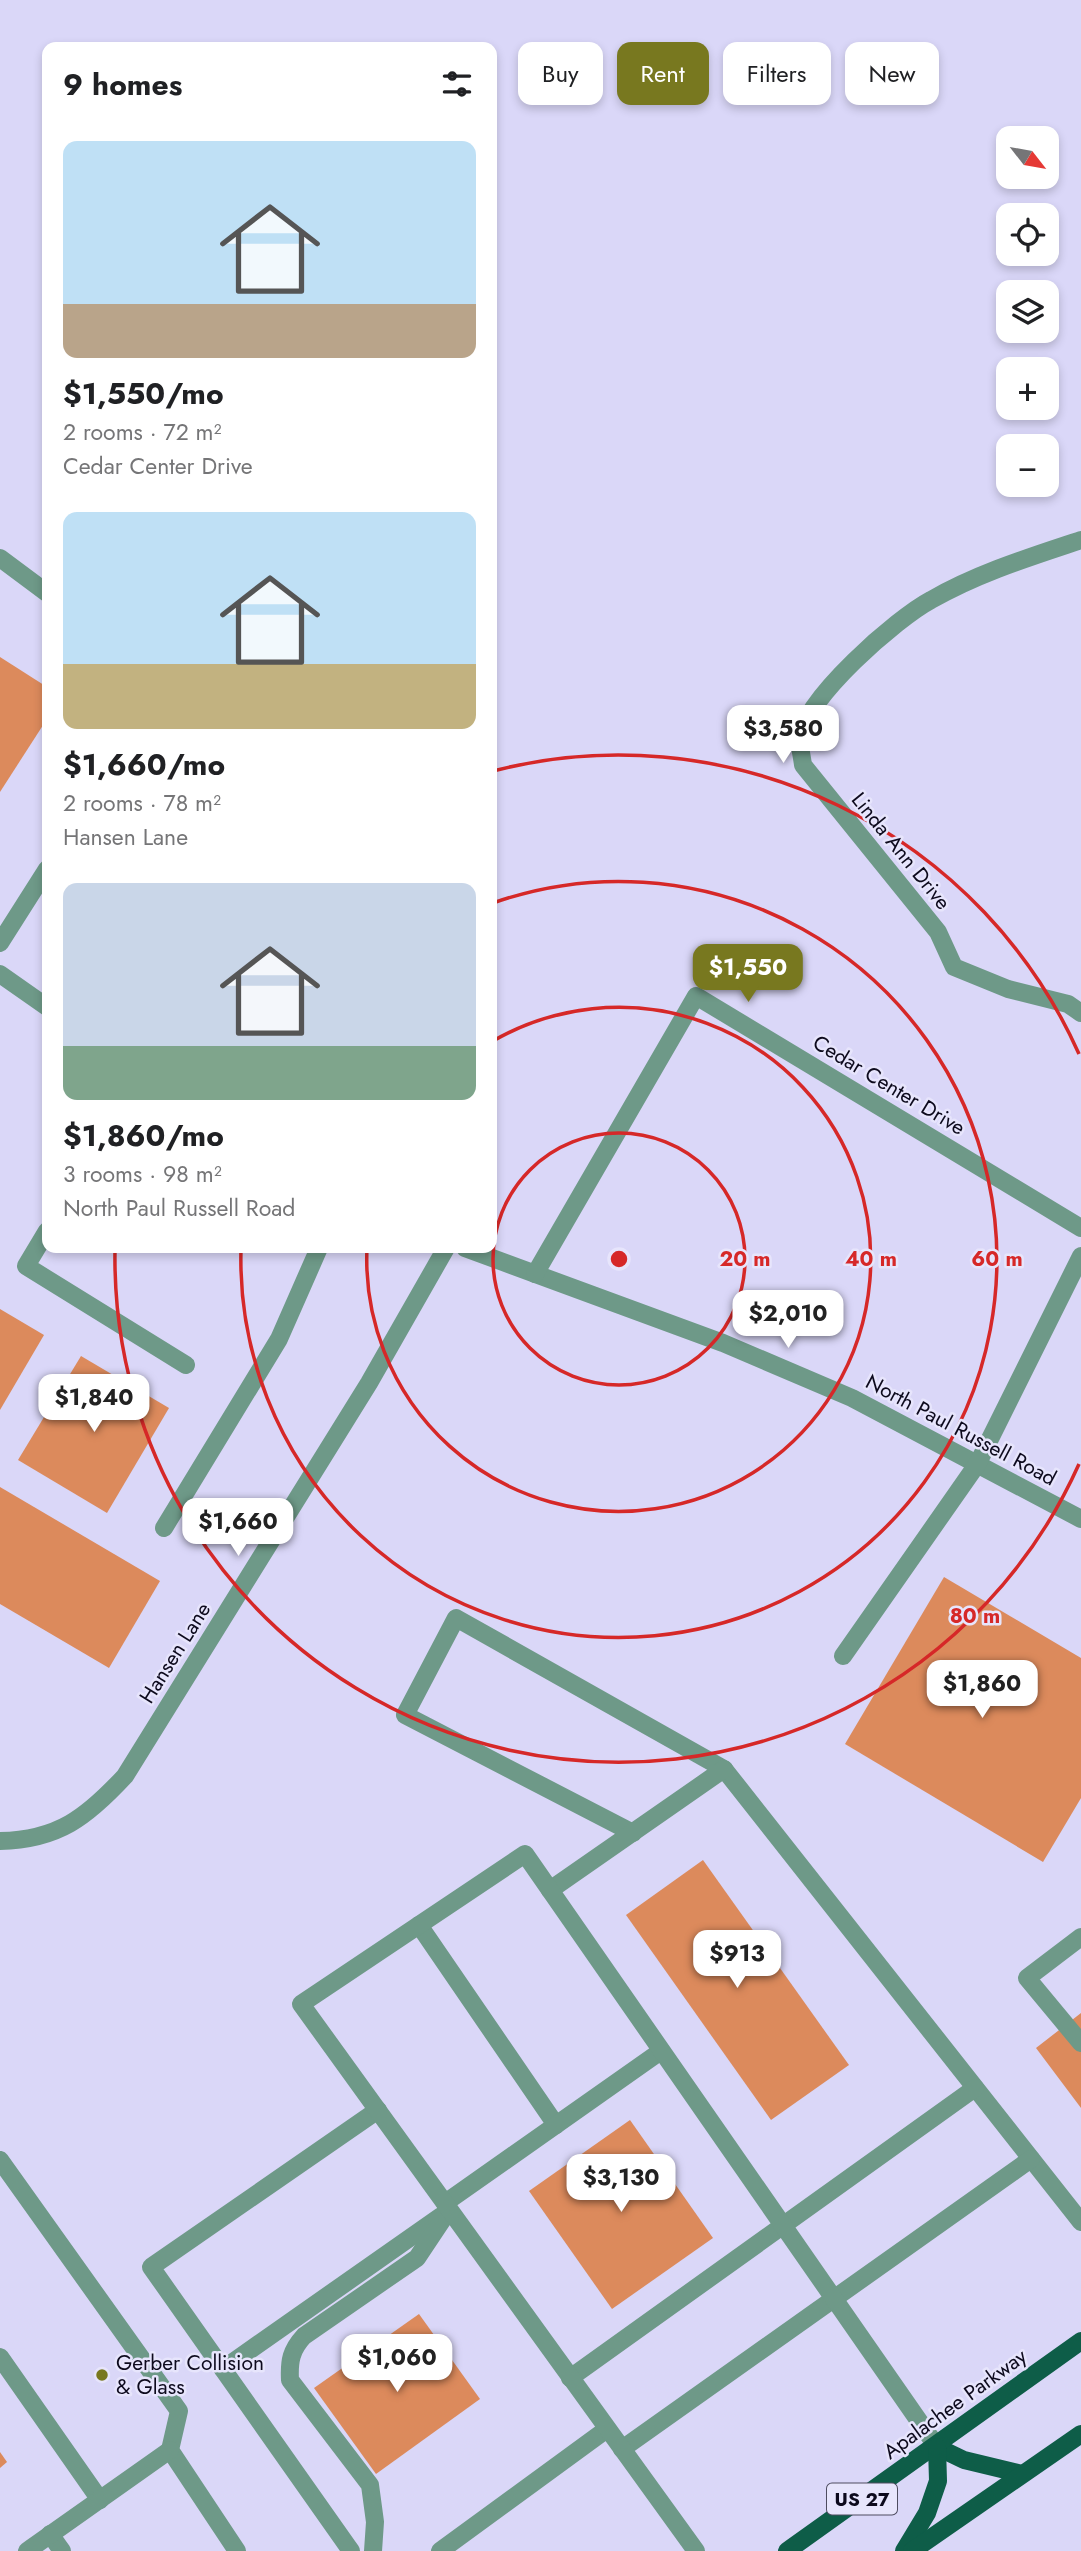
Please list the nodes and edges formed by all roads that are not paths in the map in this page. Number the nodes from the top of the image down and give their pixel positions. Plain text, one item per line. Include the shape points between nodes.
1 (1081, 540) edge
2 (0, 558) edge
3 (42, 589) edge
4 (42, 877) edge
5 (0, 943) edge
6 (0, 974) edge
7 (42, 1003) edge
8 (1081, 1013) edge
9 (1081, 1228) edge
10 (42, 1239) edge
11 (317, 1253) edge
12 (443, 1253) edge
13 (478, 1253) edge
14 (1081, 1256) edge
15 (535, 1274) junction
16 (186, 1365) dead end
17 (978, 1463) junction
18 (1081, 1519) edge
19 (164, 1528) dead end
20 (843, 1656) dead end
21 (724, 1769) junction
22 (633, 1833) junction
23 (0, 1841) edge
24 (550, 1890) junction
25 (419, 1925) junction
26 (1081, 1937) edge
27 (1081, 2043) edge
28 (661, 2051) junction
29 (975, 2088) junction
30 (378, 2110) junction
31 (556, 2125) junction
32 (1031, 2159) junction
33 (0, 2160) edge
34 (447, 2207) junction
35 (1081, 2222) edge
36 (783, 2226) junction
37 (833, 2299) junction
38 (1081, 2342) edge
39 (0, 2357) edge
40 (223, 2369) junction
41 (570, 2378) junction
42 (607, 2429) junction
43 (1081, 2434) edge
44 (937, 2447) junction
45 (622, 2449) junction
46 (170, 2450) junction
47 (1023, 2474) junction
48 (100, 2500) junction
49 (50, 2535) junction
50 (27, 2551) edge
51 (62, 2551) edge
52 (237, 2551) edge
53 (351, 2551) edge
54 (373, 2551) edge
55 (440, 2551) edge
56 (696, 2551) edge
57 (786, 2551) edge
58 (904, 2551) edge
59 (912, 2551) edge

1 - 8 street, Linda Ann Drive via 1008,564 929,601 848,665 812,708 800,736 803,765 937,932 954,967 1008,989 1068,1004
2 - 3 street
4 - 5 street
6 - 7 street
9 - 15 street, Cedar Center Drive via 696,996
10 - 16 street via 26,1266
11 - 19 street via 279,1339
12 - 23 street, Hansen Lane via 369,1382 125,1776 94,1810 67,1828 22,1841
13 - 15 street, North Paul Russell Road
14 - 17 street
15 - 17 street, North Paul Russell Road via 723,1343 852,1398
17 - 18 street, North Paul Russell Road
17 - 20 street
21 - 22 street
21 - 22 street via 456,1618 405,1715
21 - 29 street
22 - 24 street
24 - 25 street via 525,1854
24 - 28 street
25 - 30 street via 301,2004
25 - 31 street
26 - 27 street via 1027,1978
28 - 31 street
28 - 36 street
29 - 32 street
29 - 36 street
30 - 34 street
30 - 40 street via 151,2267
31 - 34 street
32 - 35 street
32 - 37 street
33 - 46 street via 179,2411
34 - 40 street
34 - 41 street
34 - 54 street via 416,2258 304,2336 289,2363 290,2380 370,2485
36 - 37 street
36 - 41 street
37 - 44 street
37 - 45 street
38 - 44 main road, Apalachee Parkway / US 27
39 - 48 street
40 - 53 street
41 - 42 street
42 - 45 street
42 - 55 street
43 - 47 main road
44 - 47 main road via 964,2460
44 - 57 main road, Apalachee Parkway / US 27
44 - 58 main road via 938,2482 927,2513
45 - 56 street
46 - 48 street
46 - 52 street
47 - 59 main road
48 - 49 street
49 - 50 street
49 - 51 street

